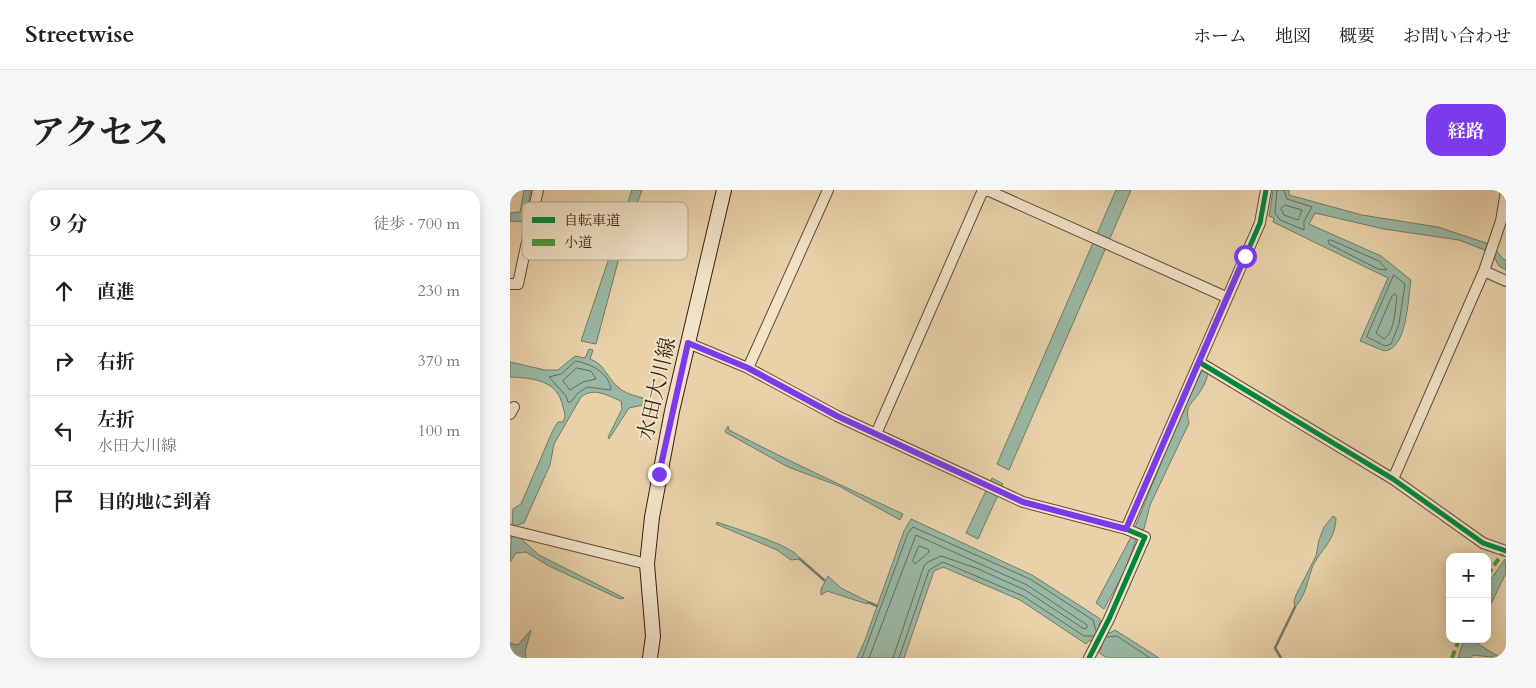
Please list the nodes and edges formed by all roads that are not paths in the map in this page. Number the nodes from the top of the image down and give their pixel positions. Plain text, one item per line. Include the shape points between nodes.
1 (723, 190) edge
2 (828, 190) edge
3 (983, 190) edge
4 (988, 190) edge
5 (1266, 190) edge
6 (1506, 191) edge
7 (523, 260) edge
8 (1485, 266) junction
9 (1506, 280) edge
10 (510, 284) edge
11 (1226, 297) junction
12 (688, 343) junction
13 (1199, 362) junction
14 (748, 368) junction
15 (876, 434) junction
16 (1393, 479) junction
17 (1126, 529) junction
18 (510, 530) edge
19 (1506, 551) edge
20 (647, 564) junction
21 (650, 658) edge
22 (1089, 658) edge

1 - 12 main road, 水田大川線
2 - 14 street
3 - 15 street
4 - 11 street
5 - 11 street via 1260,223
6 - 8 street via 1501,221
7 - 10 street via 518,284
8 - 9 street
8 - 16 street
11 - 13 street
12 - 14 street
12 - 20 main road, 水田大川線 via 659,474
13 - 16 street
13 - 17 street
14 - 15 street
15 - 17 street via 1015,499
16 - 19 street via 1483,543
17 - 22 street via 1145,538
18 - 20 street
20 - 21 main road, 水田大川線 via 653,636

